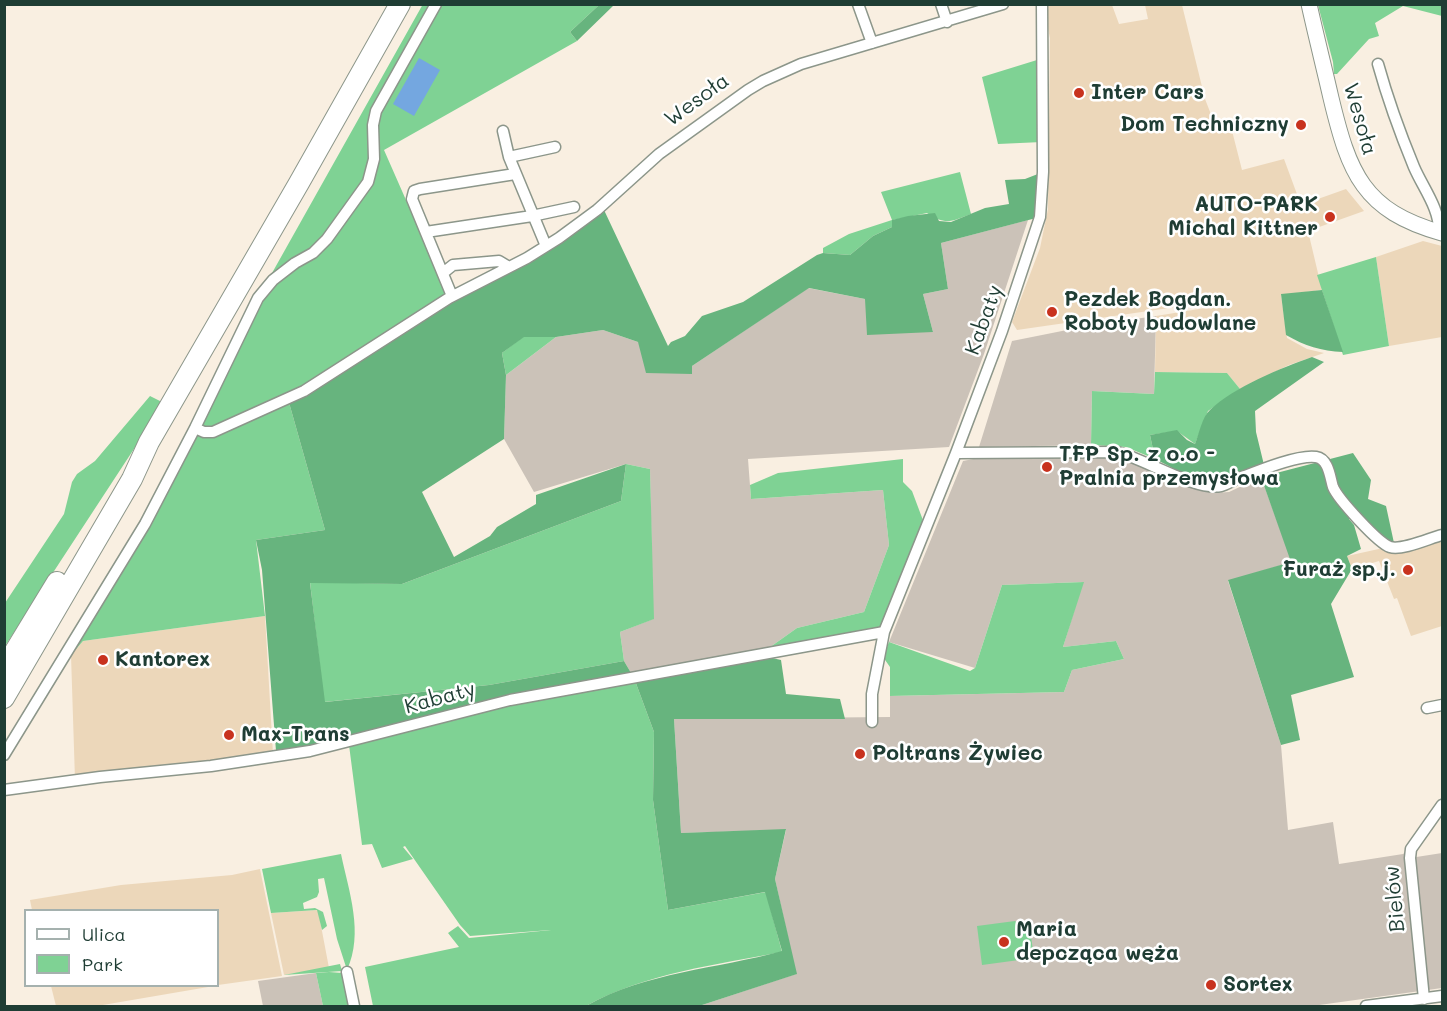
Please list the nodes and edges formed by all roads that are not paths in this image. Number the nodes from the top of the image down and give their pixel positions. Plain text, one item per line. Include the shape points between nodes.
1 (400, 4) edge
2 (436, 4) edge
3 (858, 4) edge
4 (941, 4) edge
5 (1003, 4) edge
6 (1042, 4) edge
7 (1309, 4) edge
8 (947, 22) junction
9 (872, 44) junction
10 (1378, 64) dead end
11 (503, 131) dead end
12 (555, 147) dead end
13 (509, 157) junction
14 (515, 174) junction
15 (574, 207) dead end
16 (532, 216) junction
17 (426, 232) junction
18 (1441, 233) edge
19 (546, 246) junction
20 (509, 267) junction
21 (443, 273) junction
22 (451, 297) junction
23 (195, 428) junction
24 (149, 442) junction
25 (956, 453) junction
26 (1443, 535) edge
27 (884, 632) junction
28 (6, 666) edge
29 (4, 699) edge
30 (1443, 705) edge
31 (1427, 708) dead end
32 (872, 722) dead end
33 (4, 755) edge
34 (4, 790) edge
35 (1443, 805) edge
36 (347, 972) dead end
37 (1443, 996) edge
38 (1424, 999) junction
39 (354, 1006) edge
40 (1366, 1006) edge

1 - 24 highway
2 - 23 street via 376,111 374,159 368,182 327,239 273,280 258,298
3 - 9 street
4 - 8 street
5 - 8 street, Wesoła
6 - 25 street, Kabaty via 1040,217
7 - 18 street, Wesoła via 1351,166 1362,184 1388,210
8 - 9 street, Wesoła
9 - 19 street, Wesoła via 782,71 748,90 659,154 597,210
10 - 18 street via 1399,129
11 - 13 street
12 - 13 street
13 - 14 street
14 - 16 street
14 - 17 street via 414,191 412,199
15 - 16 street
16 - 17 street
16 - 19 street
17 - 21 street
19 - 20 street, Wesoła
20 - 21 street via 499,261 453,265
20 - 22 street, Wesoła
21 - 22 street
22 - 23 street, Wesoła via 304,391 213,432
23 - 33 street via 145,524
24 - 28 highway via 124,475
24 - 29 highway via 132,479
25 - 26 street via 1117,452 1181,478 1214,486 1293,460 1316,457 1327,466 1334,490 1346,506 1389,547
25 - 27 street, Kabaty
27 - 32 street, Kabaty via 872,694
27 - 34 street, Kabaty via 510,700 310,751
30 - 31 street
35 - 38 street, Bielów via 1411,849 1410,858
36 - 39 street
37 - 38 street
38 - 40 street

